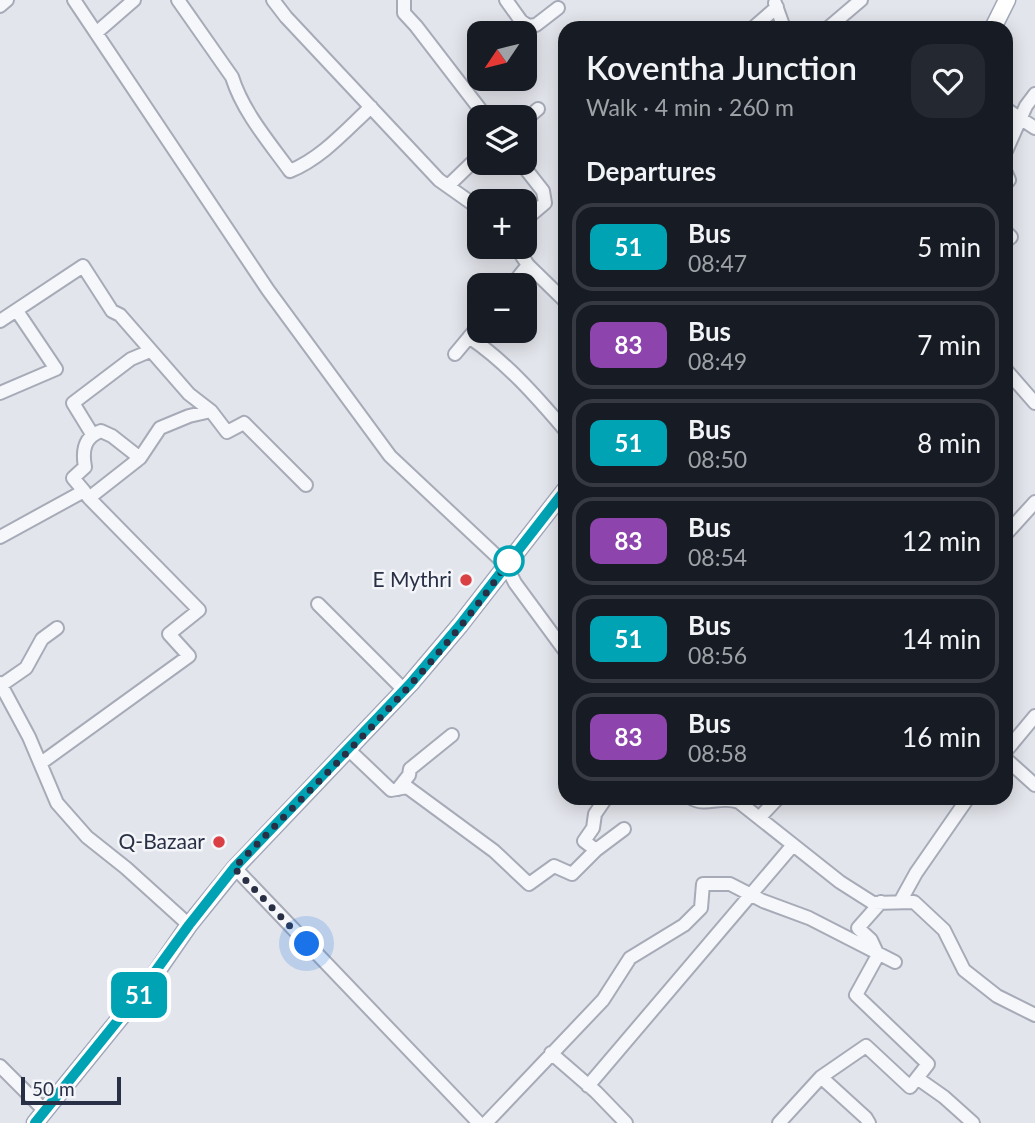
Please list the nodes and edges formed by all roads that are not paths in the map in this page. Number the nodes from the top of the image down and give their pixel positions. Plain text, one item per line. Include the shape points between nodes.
1 (7, 0) edge
2 (74, 0) edge
3 (134, 0) edge
4 (177, 0) edge
5 (273, 0) edge
6 (404, 0) edge
7 (506, 0) edge
8 (861, 0) edge
9 (1007, 0) edge
10 (775, 3) edge
11 (0, 6) edge
12 (558, 8) dead end
13 (759, 21) edge
14 (780, 21) edge
15 (836, 21) edge
16 (996, 21) edge
17 (96, 33) junction
18 (1035, 94) edge
19 (477, 105) edge
20 (371, 107) junction
21 (1013, 114) edge
22 (1022, 120) junction
23 (1035, 128) edge
24 (1013, 137) edge
25 (467, 167) edge
26 (530, 175) edge
27 (447, 186) junction
28 (467, 200) edge
29 (537, 209) edge
30 (524, 259) edge
31 (528, 265) junction
32 (522, 273) edge
33 (558, 292) edge
34 (17, 311) junction
35 (0, 321) edge
36 (467, 339) edge
37 (478, 343) edge
38 (150, 351) junction
39 (455, 354) dead end
40 (1013, 378) edge
41 (0, 393) edge
42 (1035, 403) edge
43 (211, 411) junction
44 (558, 422) edge
45 (92, 434) junction
46 (140, 457) junction
47 (306, 485) dead end
48 (87, 494) junction
49 (558, 499) edge
50 (1035, 502) edge
51 (1013, 526) edge
52 (0, 537) edge
53 (506, 565) junction
54 (318, 604) dead end
55 (58, 628) dead end
56 (558, 641) edge
57 (0, 685) edge
58 (404, 690) junction
59 (1035, 716) edge
60 (452, 735) dead end
61 (1013, 743) edge
62 (348, 749) junction
63 (41, 763) junction
64 (1013, 765) edge
65 (1035, 785) edge
66 (398, 789) junction
67 (601, 805) edge
68 (740, 805) edge
69 (771, 805) edge
70 (963, 805) edge
71 (759, 818) junction
72 (624, 830) dead end
73 (793, 845) junction
74 (596, 849) junction
75 (234, 868) junction
76 (751, 894) junction
77 (881, 902) junction
78 (900, 902) junction
79 (189, 925) junction
80 (878, 955) junction
81 (895, 962) dead end
82 (1035, 1015) edge
83 (551, 1053) junction
84 (0, 1066) edge
85 (821, 1077) junction
86 (917, 1078) junction
87 (588, 1086) junction
88 (40, 1117) edge
89 (479, 1123) edge
90 (486, 1123) edge
91 (626, 1123) edge
92 (779, 1123) edge
93 (869, 1123) edge
94 (973, 1123) edge

1 - 11 street
2 - 17 street
3 - 17 street
4 - 20 street via 290,171 305,165
5 - 20 street
6 - 19 street via 404,13
7 - 12 street via 528,26
8 - 15 street
9 - 16 main road
10 - 13 street
10 - 14 street
17 - 53 street via 268,290 390,456
18 - 22 street
20 - 27 street
21 - 22 street
22 - 23 street
22 - 24 street
25 - 27 street
26 - 29 street via 543,191 545,202
27 - 28 street
30 - 31 street
31 - 32 street
31 - 33 street
34 - 35 street
34 - 38 street via 83,266 112,311 120,314
34 - 41 street via 56,369
36 - 39 street
37 - 44 street via 523,382
38 - 43 street
38 - 45 street via 131,359 73,404
40 - 42 street
43 - 46 street via 160,428
43 - 47 street via 227,432 244,423
45 - 46 street via 101,431 112,436
45 - 48 street via 83,454 85,467 73,478
46 - 48 street
48 - 52 street
48 - 63 street via 199,610 169,634 189,656
49 - 53 main road
50 - 51 street
53 - 56 street
53 - 58 main road
54 - 58 street
55 - 57 street via 42,639 26,668
57 - 63 street
58 - 62 main road
59 - 61 street
60 - 66 street via 410,769
62 - 66 street via 391,790
62 - 75 main road
63 - 79 street via 57,803 87,836
64 - 65 street
66 - 74 street via 407,788 494,851 529,884 554,866 572,874
67 - 74 street via 584,841
68 - 71 street
69 - 71 street
70 - 78 street
71 - 73 street
72 - 74 street
73 - 76 street
73 - 77 street via 840,882 873,903
75 - 79 main road
75 - 89 street
76 - 80 street
76 - 83 street via 730,884 703,884 701,908 684,925 630,958 603,1000
76 - 87 street
77 - 78 street
77 - 80 street via 859,928
78 - 82 street via 914,902 944,930 964,970 997,996
79 - 88 main road via 151,980
80 - 81 street
80 - 86 street via 856,995 928,1064
83 - 87 street
83 - 90 street
84 - 88 street
85 - 86 street via 866,1046 910,1087
85 - 92 street
85 - 93 street
86 - 94 street
87 - 91 street

